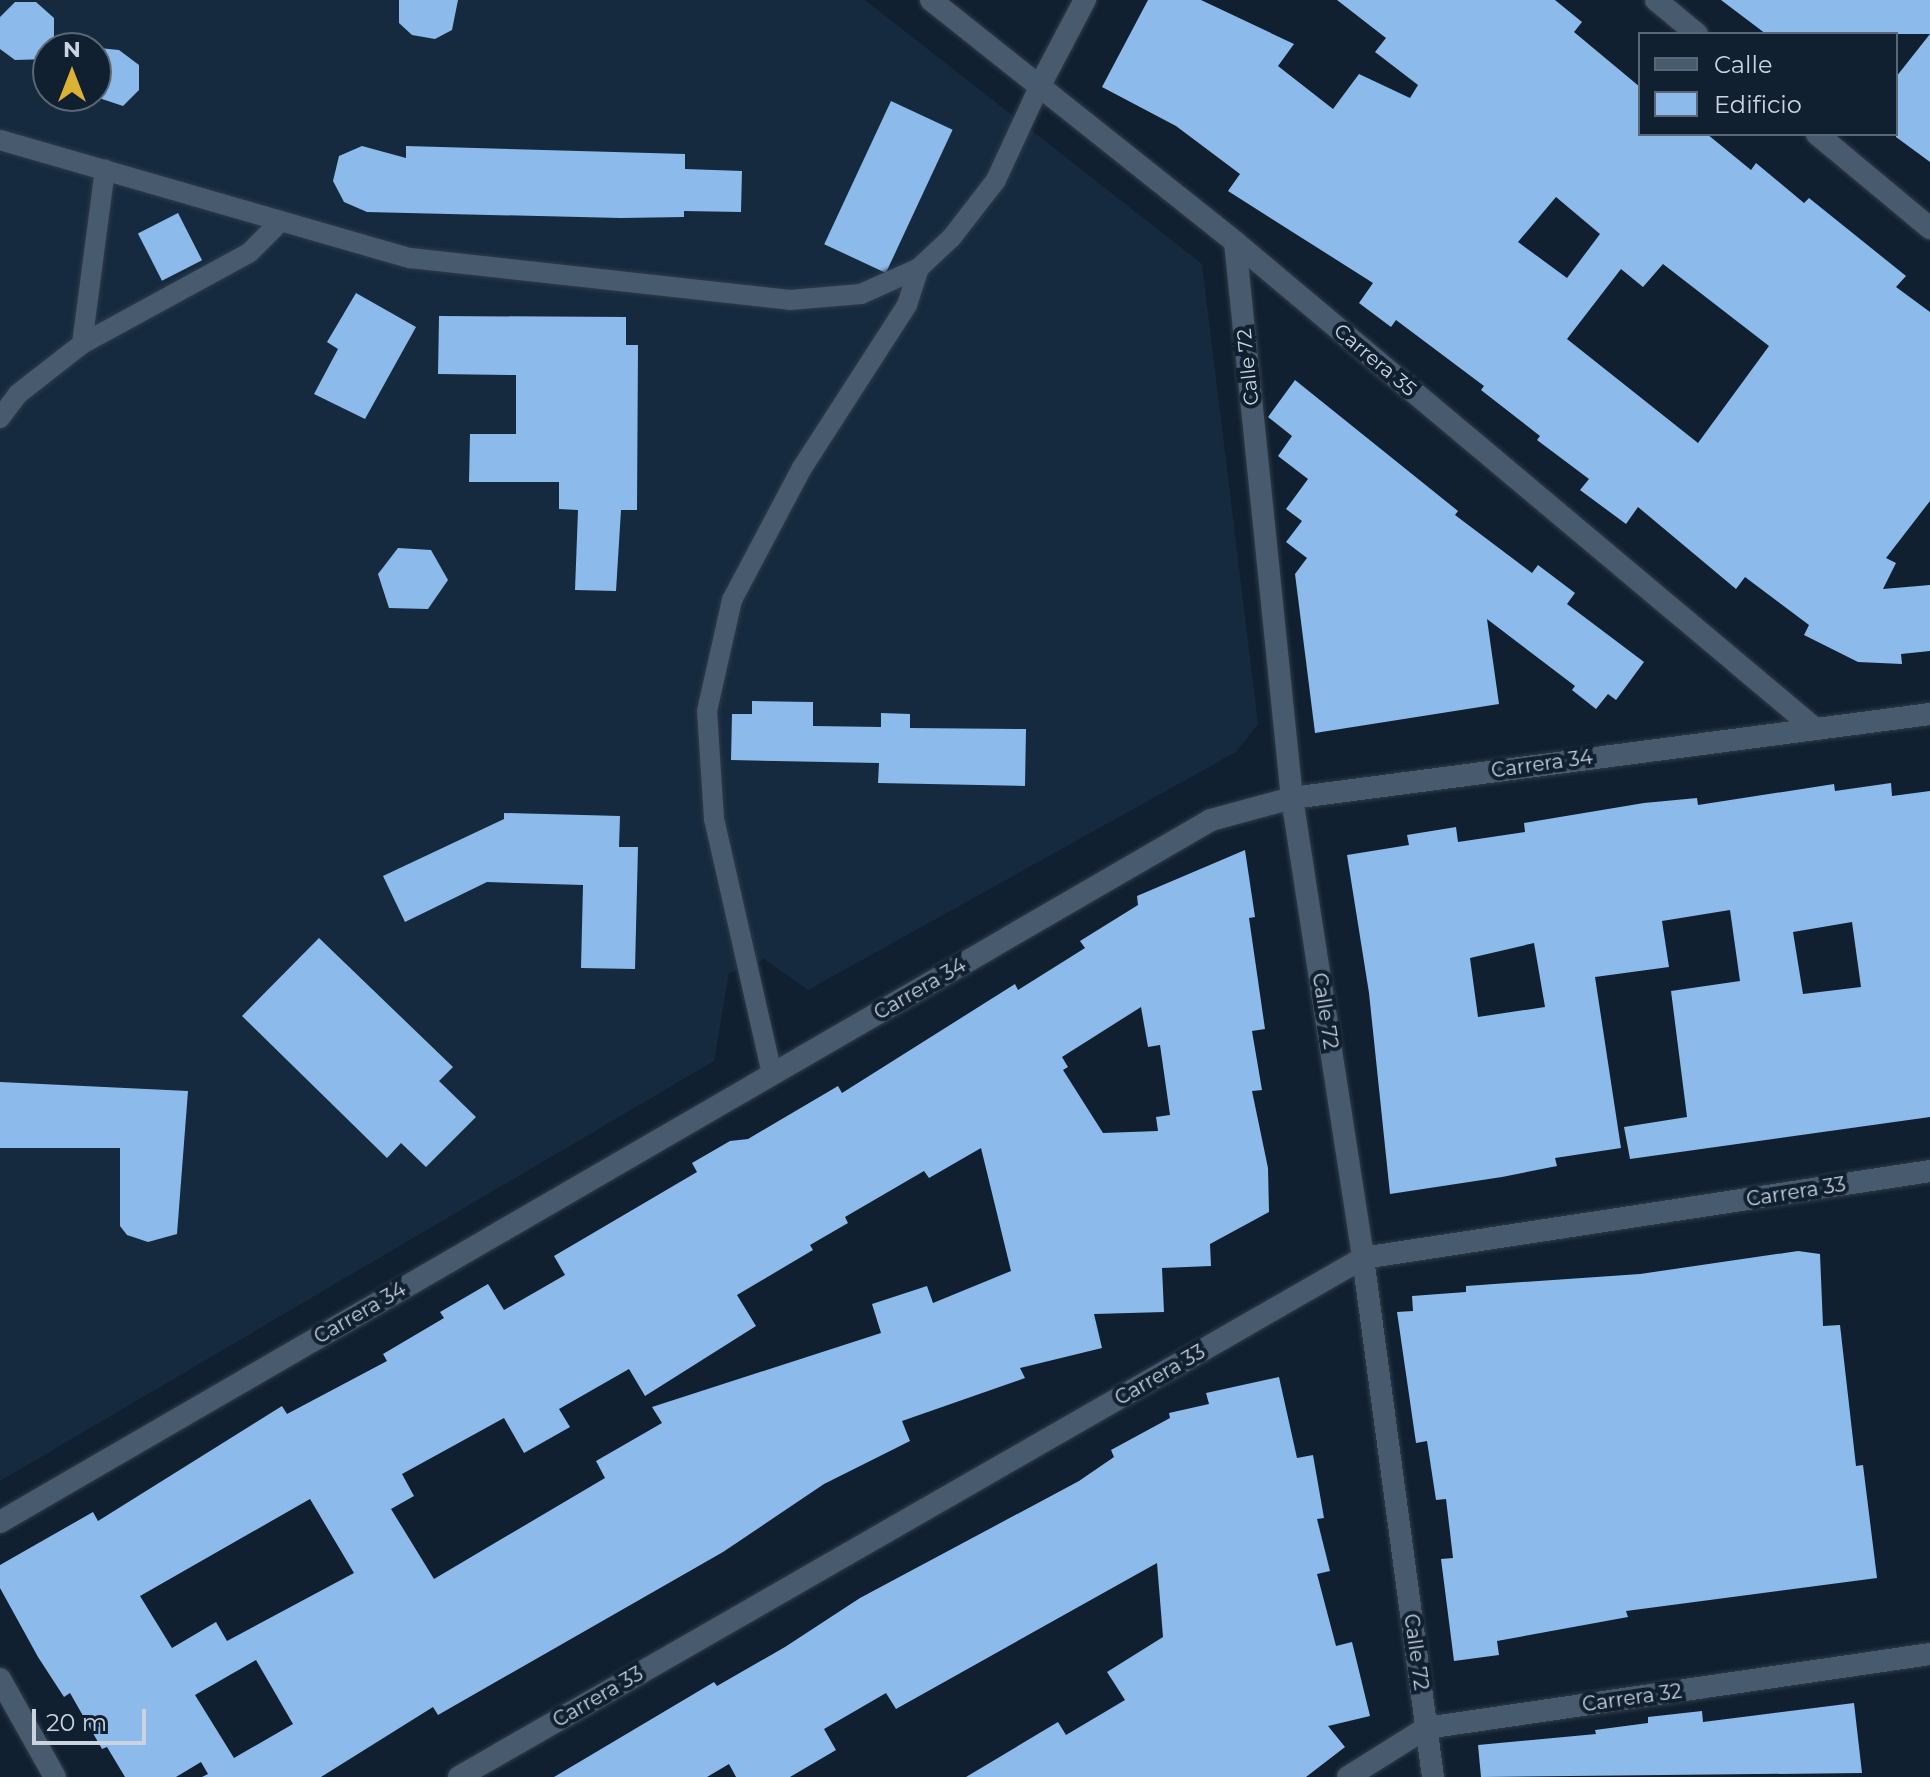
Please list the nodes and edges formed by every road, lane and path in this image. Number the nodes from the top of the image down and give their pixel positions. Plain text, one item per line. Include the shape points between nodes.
1 (931, 0) edge
2 (1085, 0) edge
3 (1656, 0) edge
4 (1695, 32) edge
5 (1038, 89) junction
6 (1819, 136) edge
7 (0, 140) edge
8 (105, 170) junction
9 (281, 221) junction
10 (1930, 228) edge
11 (1235, 242) junction
12 (919, 268) junction
13 (82, 344) junction
14 (0, 418) edge
15 (1930, 714) edge
16 (1813, 727) junction
17 (1292, 798) junction
18 (772, 1074) junction
19 (1930, 1171) edge
20 (1363, 1258) junction
21 (0, 1522) edge
22 (1930, 1654) edge
23 (0, 1679) edge
24 (1426, 1728) junction
25 (55, 1777) edge
26 (459, 1777) edge
27 (1348, 1777) edge
28 (1433, 1777) edge

1 - 5 street, Carrera 35
2 - 5 street
3 - 4 street
5 - 11 street, Carrera 35
5 - 12 lane via 996,180 952,237
6 - 10 street
7 - 8 lane
8 - 9 lane
8 - 13 lane
9 - 12 lane via 410,258 790,300 861,294
9 - 13 lane via 249,253
11 - 16 street, Carrera 35
11 - 17 street, Calle 72
12 - 18 lane via 907,305 802,468 732,600 707,711 714,819
13 - 14 lane via 18,394
15 - 16 street, Carrera 34
16 - 17 street, Carrera 34
17 - 18 street, Carrera 34 via 1211,820
17 - 20 street, Calle 72
18 - 21 street, Carrera 34
19 - 20 street, Carrera 33
20 - 24 street, Calle 72
20 - 26 street, Carrera 33
22 - 24 street, Carrera 32
23 - 25 street
24 - 27 street, Carrera 32
24 - 28 street, Calle 72

